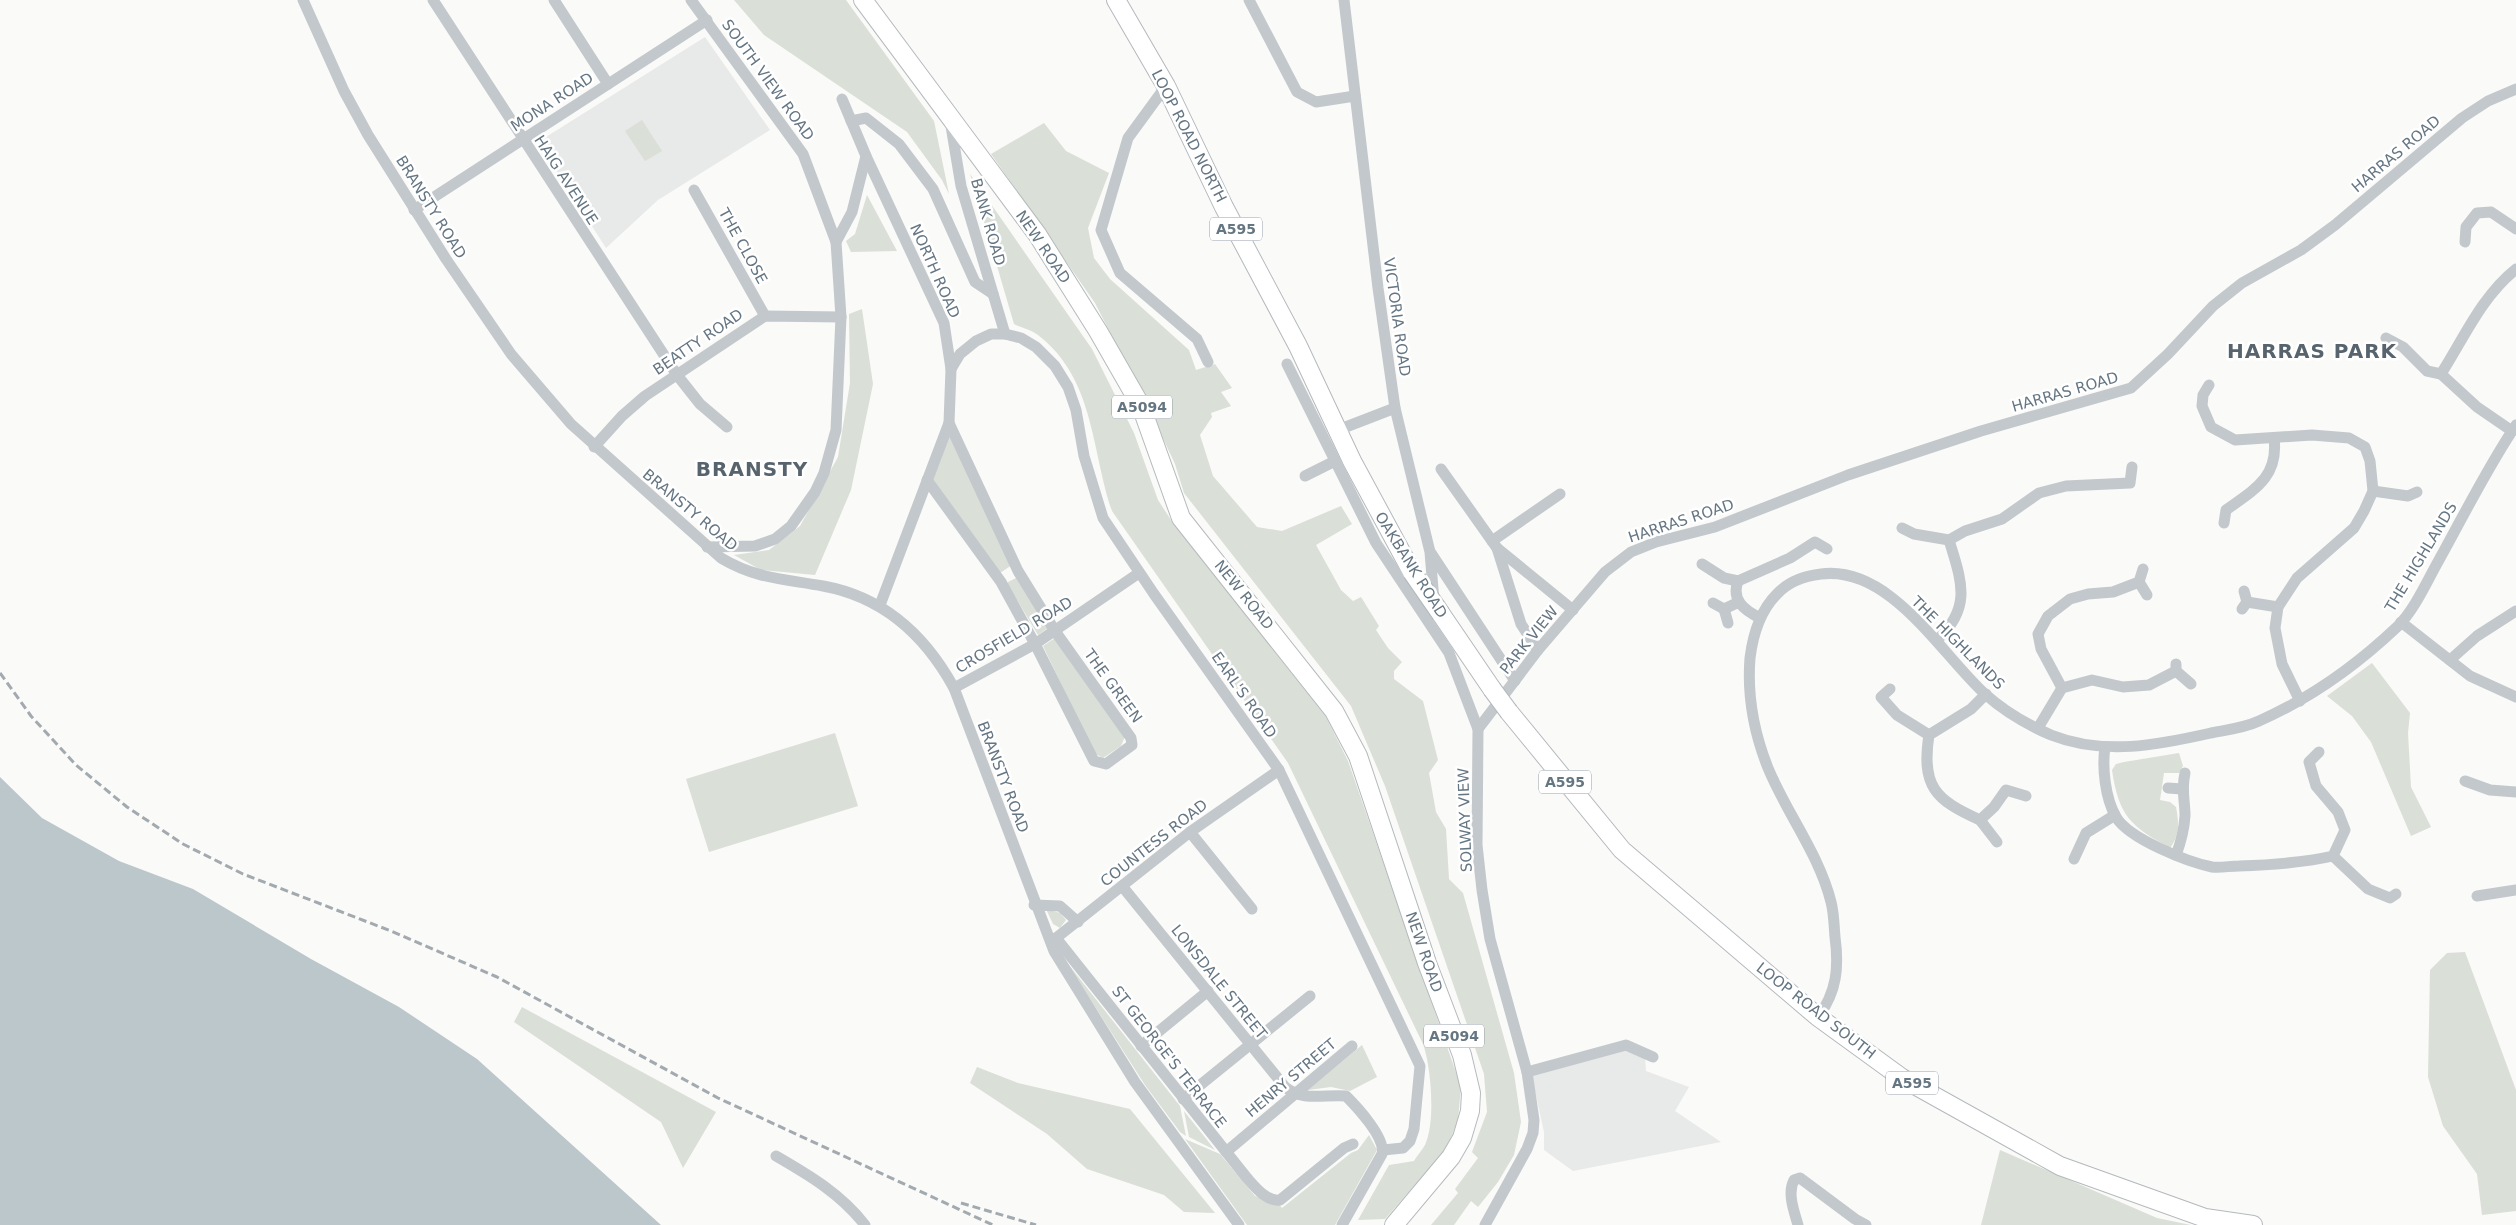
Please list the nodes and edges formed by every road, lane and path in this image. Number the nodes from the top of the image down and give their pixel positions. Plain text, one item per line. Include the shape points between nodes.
1 (303, 0) edge
2 (433, 0) edge
3 (554, 0) edge
4 (691, 0) edge
5 (863, 0) edge
6 (1116, 0) edge
7 (1249, 0) edge
8 (1344, 0) edge
9 (707, 20) junction
10 (608, 84) junction
11 (1166, 86) junction
12 (2516, 89) edge
13 (1355, 96) junction
14 (842, 99) dead end
15 (949, 116) junction
16 (850, 121) junction
17 (522, 140) junction
18 (866, 156) junction
19 (694, 190) dead end
20 (414, 210) junction
21 (2516, 229) edge
22 (836, 242) junction
23 (2465, 242) dead end
24 (2516, 269) edge
25 (993, 294) junction
26 (765, 316) junction
27 (841, 317) junction
28 (1005, 334) junction
29 (2386, 337) dead end
30 (1208, 362) dead end
31 (1287, 364) dead end
32 (951, 369) junction
33 (2440, 374) junction
34 (677, 375) junction
35 (2209, 385) dead end
36 (1395, 408) junction
37 (949, 423) junction
38 (726, 427) dead end
39 (2514, 428) edge
40 (1338, 430) junction
41 (2274, 438) junction
42 (594, 447) junction
43 (1344, 461) junction
44 (2132, 468) dead end
45 (1441, 469) dead end
46 (1305, 476) dead end
47 (927, 480) junction
48 (2373, 491) junction
49 (1560, 494) dead end
50 (2410, 498) dead end
51 (2224, 523) dead end
52 (1902, 528) dead end
53 (1949, 540) junction
54 (1494, 545) junction
55 (707, 547) junction
56 (1827, 549) dead end
57 (1430, 552) junction
58 (1702, 564) dead end
59 (2143, 569) dead end
60 (1605, 572) joint
61 (1139, 573) junction
62 (1738, 581) junction
63 (2139, 582) junction
64 (2147, 595) dead end
65 (2244, 601) dead end
66 (1738, 602) junction
67 (1713, 603) dead end
68 (880, 605) junction
69 (2278, 607) junction
70 (1724, 609) junction
71 (1573, 610) junction
72 (2516, 611) edge
73 (1760, 618) junction
74 (2401, 622) junction
75 (1728, 623) dead end
76 (1055, 632) junction
77 (1437, 634) junction
78 (1937, 640) junction
79 (1035, 644) junction
80 (1538, 650) junction
81 (2450, 660) junction
82 (1515, 681) junction
83 (2191, 684) dead end
84 (954, 688) junction
85 (2062, 688) junction
86 (1890, 689) dead end
87 (1986, 694) junction
88 (2516, 698) edge
89 (2300, 701) junction
90 (2038, 728) junction
91 (1478, 729) junction
92 (1929, 735) junction
93 (2105, 747) junction
94 (2319, 752) dead end
95 (1279, 770) junction
96 (2185, 773) dead end
97 (2462, 779) dead end
98 (2168, 788) dead end
99 (2182, 789) junction
100 (2516, 792) edge
101 (2026, 796) dead end
102 (2115, 815) junction
103 (1980, 820) junction
104 (1190, 832) junction
105 (1997, 842) dead end
106 (2080, 846) junction
107 (2091, 851) dead end
108 (2176, 855) junction
109 (2333, 856) junction
110 (2074, 860) dead end
111 (1122, 886) junction
112 (2516, 890) edge
113 (2476, 895) dead end
114 (2393, 900) dead end
115 (1034, 904) junction
116 (1252, 909) dead end
117 (1078, 922) junction
118 (1053, 941) junction
119 (1208, 991) junction
120 (1310, 996) dead end
121 (1818, 1017) junction
122 (1251, 1044) junction
123 (1142, 1046) junction
124 (1352, 1046) dead end
125 (1653, 1057) dead end
126 (1527, 1072) junction
127 (1295, 1094) junction
128 (1183, 1098) junction
129 (1353, 1144) dead end
130 (1383, 1150) junction
131 (1226, 1152) junction
132 (776, 1156) dead end
133 (866, 1225) edge
134 (1239, 1225) edge
135 (1342, 1225) edge
136 (1394, 1225) edge
137 (1485, 1225) edge
138 (1798, 1225) edge
139 (1866, 1225) edge
140 (2253, 1225) edge

1 - 20 street, BRANSTY ROAD via 344,91
2 - 17 street, HAIG AVENUE
3 - 10 street
4 - 9 street, SOUTH VIEW ROAD
5 - 15 main road, NEW ROAD / A5094
6 - 11 main road, LOOP ROAD NORTH / A595
7 - 13 street via 1297,92 1316,102
8 - 13 street, VICTORIA ROAD
9 - 10 street, MONA ROAD
9 - 22 street, SOUTH VIEW ROAD via 803,154
10 - 17 street, MONA ROAD
11 - 30 street via 1128,138 1101,230 1120,273 1197,339
11 - 40 main road, LOOP ROAD NORTH / A595
12 - 60 street, HARRAS ROAD via 2488,101 2462,118 2328,230 2301,250 2242,283 2213,306 2131,388 1848,475 1715,528 1641,547
13 - 36 street, VICTORIA ROAD
14 - 16 street, NORTH ROAD
15 - 25 street, BANK ROAD via 961,186
15 - 136 main road, NEW ROAD / A5094 via 1036,234 1103,339 1141,406 1181,518 1329,704 1358,756 1427,963 1462,1055 1471,1093 1470,1111 1451,1157
16 - 18 street, NORTH ROAD
16 - 25 street via 866,118 899,144 933,189 975,282
17 - 20 street, MONA ROAD
17 - 34 street, HAIG AVENUE
18 - 22 street via 852,212
18 - 32 street, NORTH ROAD via 944,323
19 - 26 street, THE CLOSE
20 - 42 street, BRANSTY ROAD via 511,354
21 - 23 street via 2491,212 2477,213 2466,227
22 - 27 street, SOUTH VIEW ROAD
24 - 33 street via 2484,302
25 - 28 street, BANK ROAD
26 - 27 street, BEATTY ROAD
26 - 34 street, BEATTY ROAD
27 - 55 street, SOUTH VIEW ROAD via 836,430 815,492 791,526 774,538 754,546
28 - 32 street via 991,334 976,341 960,354
28 - 61 street, EARL'S ROAD via 1036,347 1055,366 1068,387 1102,518
29 - 33 street via 2402,347 2427,371
31 - 43 street, OAKBANK ROAD
32 - 37 street, NORTH ROAD
33 - 39 street via 2476,405
34 - 38 street, HAIG AVENUE via 700,404
34 - 42 street, BEATTY ROAD via 622,416
35 - 41 street via 2198,400 2211,427 2235,440
36 - 40 street
36 - 57 street, VICTORIA ROAD
37 - 47 street, NORTH ROAD
37 - 76 street, THE GREEN via 1018,571
39 - 74 street, THE HIGHLANDS
40 - 43 main road, LOOP ROAD NORTH / A595
41 - 48 street via 2349,438 2365,446
41 - 51 street via 2276,454 2268,476 2221,507
42 - 55 street, BRANSTY ROAD
43 - 46 street
43 - 77 street, OAKBANK ROAD via 1376,544
43 - 121 main road, LOOP ROAD SOUTH / A595, bridge via 1412,572 1492,689 1622,850
44 - 53 street via 2133,487 2066,486 2039,493 2002,519 1965,530
45 - 54 street
47 - 68 street, NORTH ROAD
47 - 79 street, THE GREEN via 1001,582
48 - 50 street
48 - 69 street via 2354,528 2297,578
49 - 54 street
52 - 53 street via 1913,536
53 - 78 street via 1961,579 1961,607 1950,628
54 - 71 street
54 - 80 street via 1521,624
55 - 68 street, BRANSTY ROAD via 738,568 756,575 835,589
56 - 62 street via 1816,538 1790,558
57 - 77 street, VICTORIA ROAD
57 - 82 street
58 - 62 street via 1724,578
59 - 63 street
60 - 71 street, PARK VIEW
61 - 76 street, CROSFIELD ROAD
61 - 95 street, EARL'S ROAD
62 - 66 street via 1734,590
63 - 64 street
63 - 85 street via 2113,592 2070,599 2048,616 2038,634 2041,649
65 - 69 street
66 - 70 street
66 - 73 street
67 - 70 street
68 - 84 street, BRANSTY ROAD via 920,638
69 - 89 street via 2275,628 2282,664
70 - 75 street
71 - 80 street, PARK VIEW
72 - 81 street via 2477,636
73 - 78 street, THE HIGHLANDS via 1775,596 1795,581 1833,572 1859,578 1887,596
73 - 121 street, THE HIGHLANDS via 1751,648 1749,673 1756,735 1769,770 1820,869 1832,904 1838,961 1830,1001
74 - 81 street
74 - 89 street, THE HIGHLANDS via 2372,649
76 - 79 street, CROSFIELD ROAD
76 - 79 street, THE GREEN via 1131,738 1132,745 1106,764 1094,761
77 - 91 street, OAKBANK ROAD via 1449,653
78 - 87 street, THE HIGHLANDS
79 - 84 street, CROSFIELD ROAD
80 - 82 street, PARK VIEW
81 - 88 street via 2470,676
82 - 91 street, PARK VIEW
83 - 85 street via 2176,668 2149,685 2123,687 2092,680
84 - 115 street, BRANSTY ROAD
85 - 90 street
86 - 92 street via 1877,697 1897,715
87 - 90 street, THE HIGHLANDS via 2014,716
87 - 92 street via 1971,709
89 - 93 street, THE HIGHLANDS via 2254,723 2150,745
90 - 93 street, THE HIGHLANDS via 2079,743
91 - 126 street, SOLWAY VIEW via 1477,845 1490,939
92 - 103 street via 1925,760 1932,789 1956,810
93 - 102 street via 2106,784
94 - 109 street via 2304,761 2316,786 2338,812 2345,830
95 - 104 street, COUNTESS ROAD
95 - 130 street, EARL'S ROAD via 1420,1066 1410,1142 1403,1148
96 - 99 street
97 - 100 street via 2490,790
98 - 99 street
99 - 108 street via 2185,814 2183,836
101 - 103 street via 2004,785 1994,807
102 - 106 street via 2086,833
102 - 108 street via 2136,836
103 - 105 street
104 - 111 street, COUNTESS ROAD
104 - 116 street
106 - 107 street
106 - 110 street
108 - 109 street via 2213,867 2302,863
109 - 114 street via 2368,888
111 - 117 street, COUNTESS ROAD
111 - 119 street, LONSDALE STREET
112 - 113 street
115 - 117 street via 1060,906
115 - 118 street, BRANSTY ROAD
117 - 118 street, COUNTESS ROAD
118 - 123 street, ST GEORGE'S TERRACE
118 - 134 street, BRANSTY ROAD via 1135,1082
119 - 122 street, LONSDALE STREET
119 - 123 street
120 - 122 street
121 - 140 main road, LOOP ROAD SOUTH / A595 via 1902,1078 2060,1166 2205,1218
122 - 127 street, LONSDALE STREET via 1285,1087
122 - 128 street
123 - 128 street, ST GEORGE'S TERRACE
124 - 127 street, HENRY STREET
125 - 126 street via 1626,1045
126 - 137 street, SOLWAY VIEW via 1534,1120 1532,1133 1520,1162
127 - 130 street via 1346,1096 1370,1124
127 - 131 street, HENRY STREET
128 - 131 street, ST GEORGE'S TERRACE
129 - 131 street, ST GEORGE'S TERRACE via 1280,1200 1271,1199 1261,1192
130 - 135 street
132 - 133 street via 814,1177
138 - 139 street via 1792,1206 1791,1185 1800,1178

